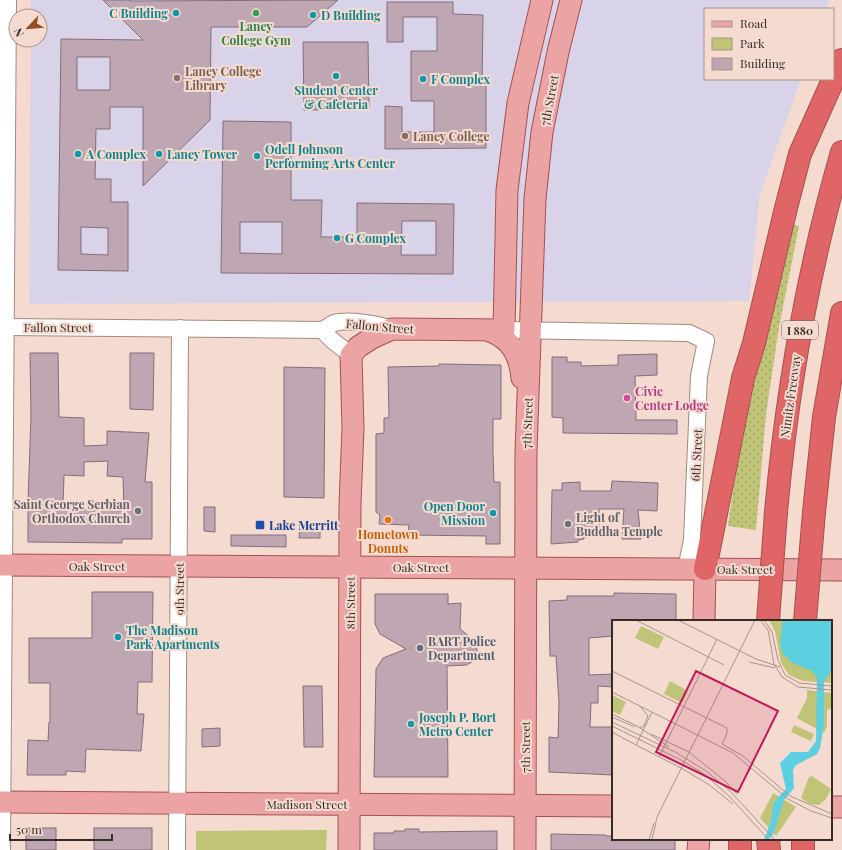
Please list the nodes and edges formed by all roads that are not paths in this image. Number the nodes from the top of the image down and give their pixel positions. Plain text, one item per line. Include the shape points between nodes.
1 (8, 0) edge
2 (542, 0) edge
3 (572, 0) edge
4 (842, 60) edge
5 (834, 78) edge
6 (833, 80) edge
7 (842, 152) edge
8 (842, 313) edge
9 (6, 327) junction
10 (180, 328) junction
11 (392, 329) junction
12 (531, 329) junction
13 (323, 330) junction
14 (497, 330) junction
15 (706, 341) joint
16 (351, 355) junction
17 (526, 452) junction
18 (2, 565) edge
19 (179, 567) junction
20 (350, 568) junction
21 (526, 568) junction
22 (696, 569) junction
23 (842, 570) edge
24 (704, 620) edge
25 (768, 620) edge
26 (805, 620) edge
27 (1, 802) edge
28 (178, 804) junction
29 (349, 804) junction
30 (525, 806) junction
31 (612, 806) edge
32 (699, 840) edge
33 (768, 840) edge
34 (2, 850) edge
35 (177, 850) edge
36 (349, 850) edge
37 (525, 850) edge
38 (698, 850) edge
39 (769, 850) edge

1 - 9 street
2 - 14 main road via 518,103 507,190
3 - 12 main road, 7th Street via 558,52 542,132 535,199
4 - 5 highway
6 - 22 highway via 800,154
7 - 25 highway, Nimitz Freeway / I 880, bridge via 818,242 786,418
8 - 26 highway, bridge via 826,403
9 - 10 street, Fallon Street
9 - 18 street
10 - 13 street, Fallon Street
10 - 19 street, 9th Street
11 - 13 street, Fallon Street via 370,324 334,323
11 - 14 main road, Fallon Street
11 - 16 main road via 372,338
12 - 14 street, Fallon Street
12 - 15 street, Fallon Street via 551,332 689,333
12 - 17 main road, 7th Street
13 - 16 street via 328,339 336,342
14 - 17 main road via 512,344 519,360
15 - 22 street, 6th Street via 699,376 692,540
16 - 20 main road, 8th Street via 353,428
17 - 21 main road, 7th Street
18 - 19 main road, Oak Street
18 - 27 street
19 - 20 main road, Oak Street
19 - 28 street, 9th Street
20 - 21 main road, Oak Street
20 - 29 main road, 8th Street
21 - 22 main road, Oak Street
21 - 30 main road, 7th Street
22 - 23 main road, Oak Street
22 - 24 main road, 6th Street
27 - 28 main road, Madison Street
27 - 34 street
28 - 29 main road, Madison Street
28 - 35 street, 9th Street
29 - 30 main road, Madison Street
29 - 36 main road, 8th Street
30 - 31 main road, Madison Street
30 - 37 main road, 7th Street
32 - 38 main road
33 - 39 highway

